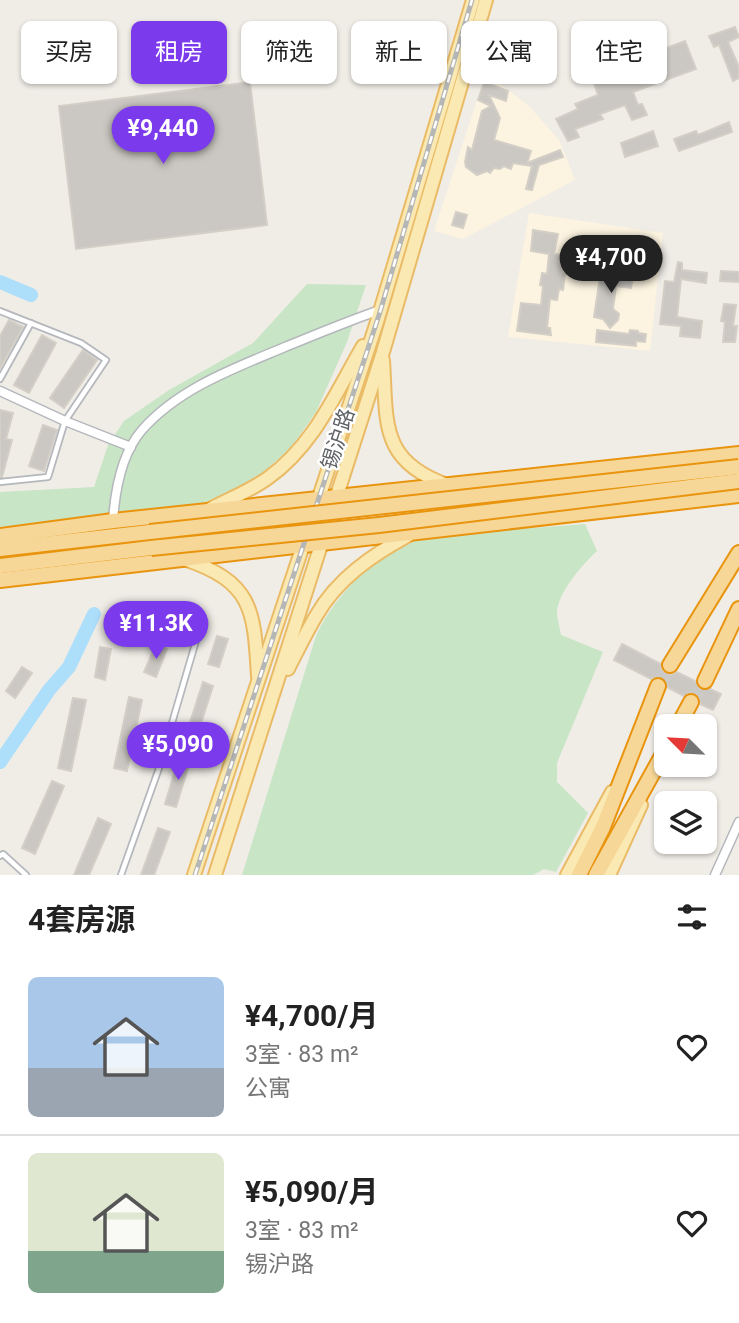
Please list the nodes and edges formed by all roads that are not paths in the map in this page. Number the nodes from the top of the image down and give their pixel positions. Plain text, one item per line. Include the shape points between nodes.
1 (472, 0) edge
2 (486, 0) edge
3 (380, 310) junction
4 (0, 311) edge
5 (31, 323) junction
6 (376, 325) junction
7 (383, 352) junction
8 (0, 379) edge
9 (0, 391) edge
10 (65, 421) junction
11 (131, 447) junction
12 (739, 454) edge
13 (739, 467) edge
14 (739, 481) edge
15 (0, 482) edge
16 (450, 486) junction
17 (739, 495) edge
18 (336, 498) junction
19 (318, 500) junction
20 (203, 513) junction
21 (113, 521) junction
22 (415, 531) junction
23 (0, 536) edge
24 (323, 541) junction
25 (304, 544) junction
26 (0, 549) edge
27 (739, 554) edge
28 (181, 558) junction
29 (0, 566) edge
30 (0, 580) edge
31 (739, 609) edge
32 (200, 627) dead end
33 (670, 665) tunnel mouth
34 (705, 681) tunnel mouth
35 (258, 685) junction
36 (658, 686) tunnel mouth
37 (274, 693) junction
38 (691, 702) tunnel mouth
39 (684, 714) edge
40 (653, 774) joint
41 (739, 822) edge
42 (0, 856) edge
43 (574, 873) edge
44 (26, 875) edge
45 (121, 875) edge
46 (194, 875) edge
47 (215, 875) edge
48 (596, 875) edge
49 (609, 875) edge
50 (715, 875) edge

1 - 3 main road, 锡沪路
2 - 7 main road
3 - 6 main road, 锡沪路
3 - 11 street via 196,387 143,429
4 - 5 lane
5 - 8 lane
5 - 10 lane via 81,342 106,360
6 - 19 main road, 锡沪路
6 - 20 main road via 302,447 266,479
7 - 16 main road via 386,426 393,442 411,466
7 - 18 main road
9 - 10 street
10 - 11 street
10 - 15 lane via 48,477
11 - 21 street
12 - 16 highway
13 - 26 highway, bridge
14 - 29 highway, bridge
16 - 18 highway
17 - 22 highway
18 - 19 highway
18 - 24 main road
19 - 20 highway
19 - 25 main road, 锡沪路
20 - 21 highway
21 - 23 highway
22 - 24 highway
22 - 37 main road via 376,553 332,593
24 - 25 highway
24 - 37 main road
25 - 28 highway
25 - 35 main road, 锡沪路
27 - 33 highway
28 - 30 highway
28 - 35 main road via 231,580 247,602 255,628
31 - 34 highway
32 - 45 lane via 158,771
35 - 46 main road, 锡沪路
36 - 43 highway via 603,827
37 - 47 main road
38 - 39 highway
40 - 48 highway
40 - 49 main road
41 - 50 street
42 - 44 lane

